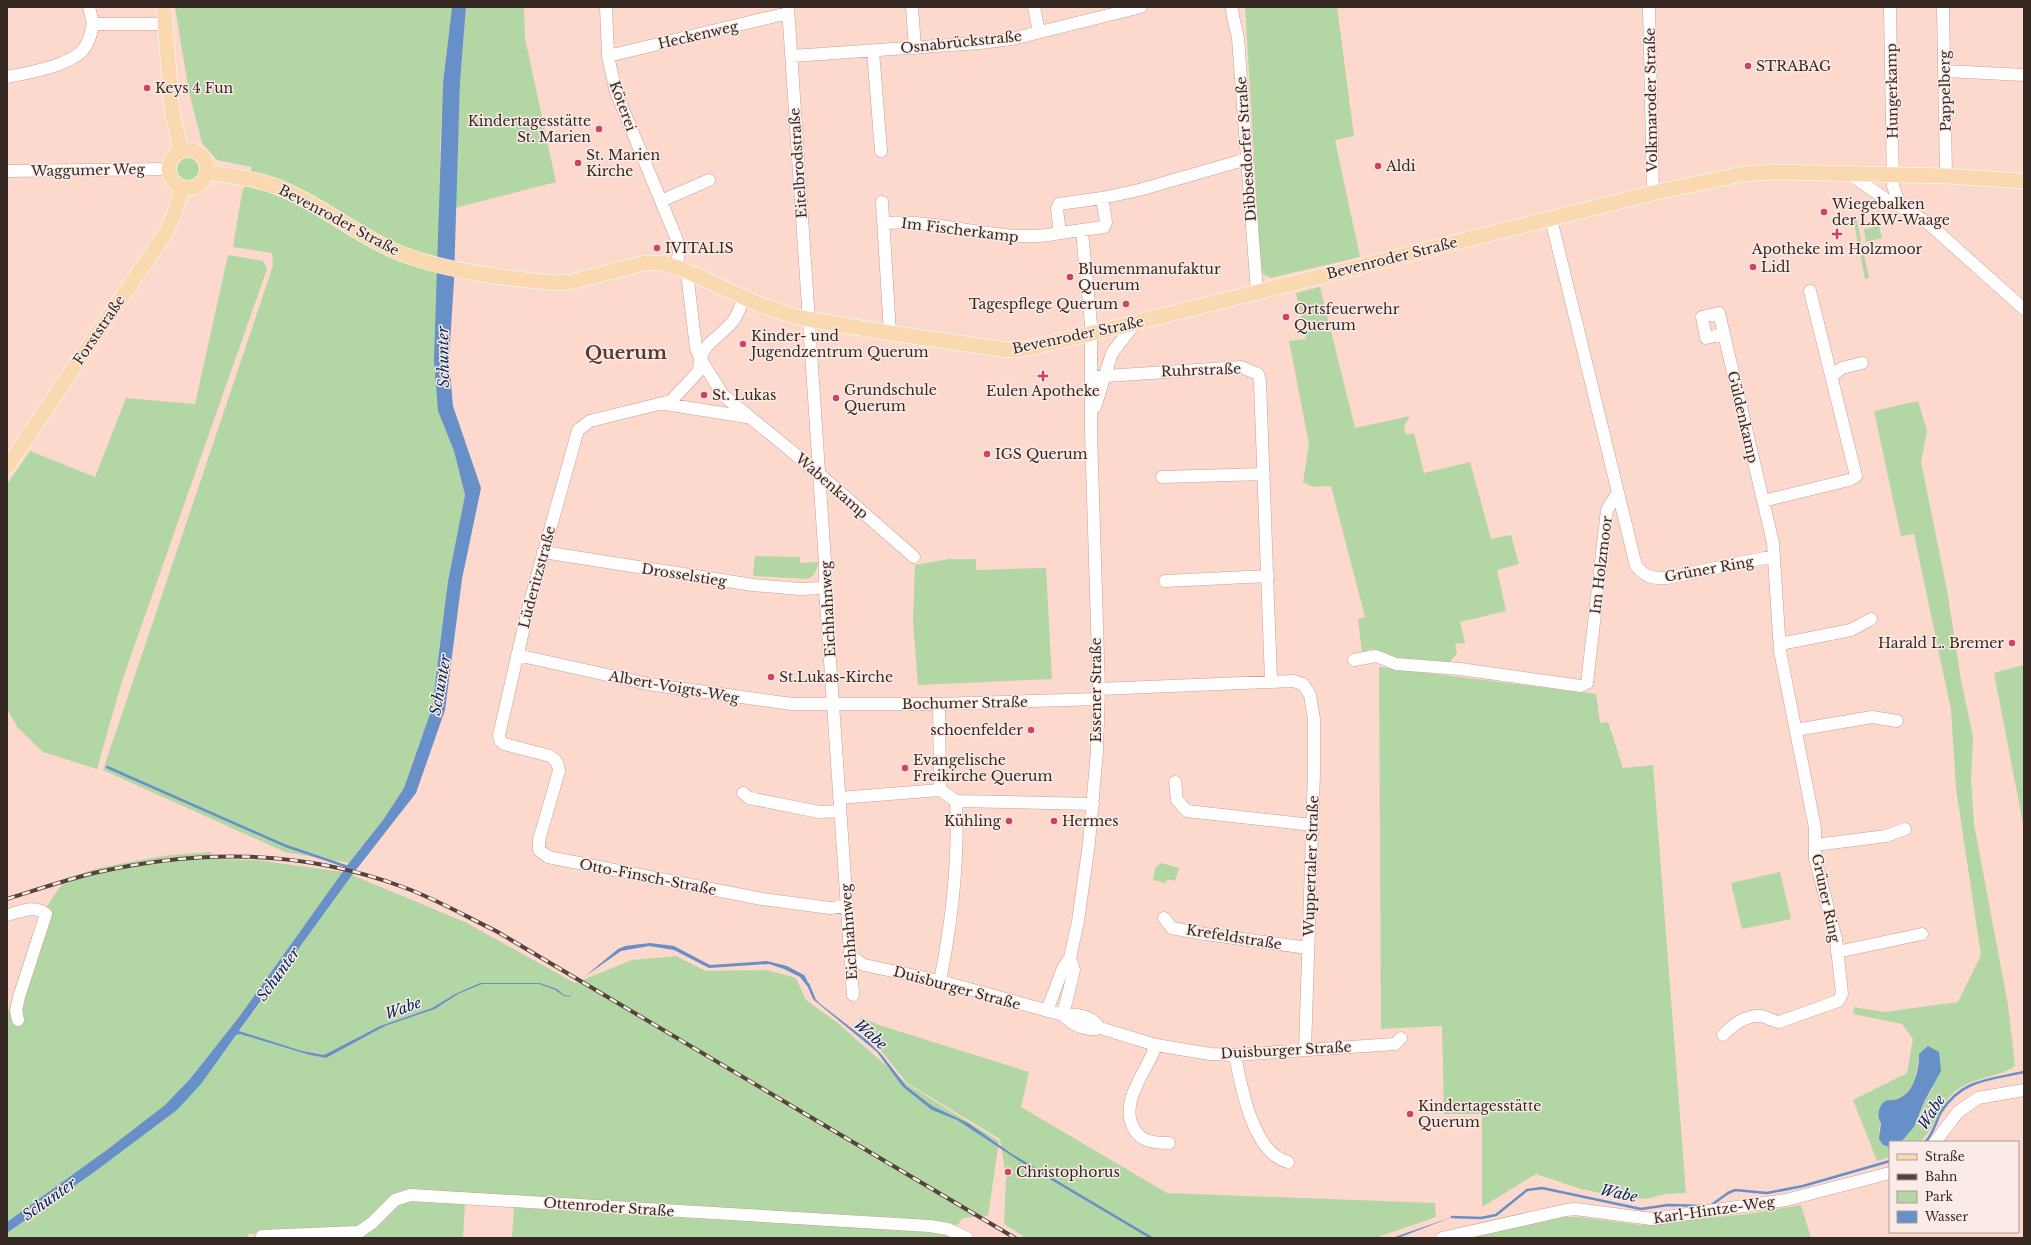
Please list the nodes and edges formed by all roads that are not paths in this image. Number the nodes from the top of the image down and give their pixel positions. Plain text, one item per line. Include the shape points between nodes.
1 (89, 7) edge
2 (164, 7) edge
3 (606, 7) edge
4 (912, 7) edge
5 (1034, 7) edge
6 (1141, 7) edge
7 (1223, 7) edge
8 (1649, 7) edge
9 (1890, 7) edge
10 (1943, 7) edge
11 (788, 10) edge
12 (1232, 12) edge
13 (93, 24) junction
14 (166, 24) junction
15 (1039, 32) junction
16 (915, 48) junction
17 (873, 51) junction
18 (608, 56) junction
19 (792, 56) junction
20 (1945, 71) junction
21 (2024, 75) edge
22 (7, 78) edge
23 (181, 150) junction
24 (882, 150) dead end
25 (1247, 159) junction
26 (168, 169) junction
27 (7, 171) edge
28 (207, 172) junction
29 (1848, 173) junction
30 (1888, 175) junction
31 (1946, 176) junction
32 (709, 180) dead end
33 (2024, 180) edge
34 (182, 188) junction
35 (1654, 193) junction
36 (1102, 198) junction
37 (1887, 200) junction
38 (661, 201) junction
39 (882, 202) dead end
40 (1906, 209) junction
41 (1551, 219) junction
42 (884, 223) junction
43 (1082, 232) junction
44 (1060, 233) junction
45 (676, 267) junction
46 (691, 273) junction
47 (1810, 291) dead end
48 (1257, 292) junction
49 (744, 298) junction
50 (2024, 309) edge
51 (808, 320) junction
52 (1134, 323) junction
53 (890, 333) junction
54 (1091, 333) junction
55 (1724, 334) dead end
56 (700, 358) junction
57 (1862, 363) dead end
58 (1104, 375) junction
59 (1832, 375) junction
60 (1091, 377) junction
61 (665, 404) junction
62 (748, 417) junction
63 (1091, 420) junction
64 (7, 467) edge
65 (818, 473) junction
66 (1264, 474) junction
67 (1162, 477) dead end
68 (1618, 494) junction
69 (1763, 501) junction
70 (543, 552) junction
71 (1774, 556) junction
72 (914, 557) dead end
73 (1268, 576) junction
74 (1165, 581) dead end
75 (825, 588) junction
76 (1871, 619) dead end
77 (1780, 644) junction
78 (516, 655) junction
79 (1354, 660) dead end
80 (1271, 681) junction
81 (1303, 684) joint
82 (1098, 694) junction
83 (939, 704) junction
84 (832, 705) junction
85 (1897, 721) dead end
86 (1796, 730) junction
87 (558, 764) joint
88 (1175, 782) dead end
89 (940, 790) junction
90 (743, 793) dead end
91 (839, 798) junction
92 (956, 801) junction
93 (1093, 804) junction
94 (840, 811) junction
95 (1312, 825) junction
96 (1905, 829) dead end
97 (1815, 845) junction
98 (847, 906) junction
99 (7, 915) edge
100 (1164, 918) dead end
101 (1922, 934) dead end
102 (1308, 948) junction
103 (1837, 952) junction
104 (852, 957) junction
105 (1070, 958) junction
106 (940, 981) junction
107 (853, 995) dead end
108 (1048, 1011) junction
109 (1063, 1015) junction
110 (18, 1020) dead end
111 (1723, 1035) dead end
112 (1401, 1038) dead end
113 (1156, 1045) junction
114 (1305, 1050) junction
115 (1235, 1055) junction
116 (2024, 1090) edge
117 (1936, 1141) edge
118 (1169, 1143) dead end
119 (1288, 1162) dead end
120 (1889, 1173) edge
121 (262, 1236) dead end
122 (967, 1238) edge
123 (1442, 1238) edge

1 - 13 street
2 - 14 main road
3 - 18 street, Köterei
4 - 16 street
5 - 15 street
6 - 15 street, Osnabrückstraße
7 - 12 street
8 - 35 street, Volkmaroder Straße
9 - 30 street, Hungerkamp
10 - 20 street, Pappelberg
11 - 18 street, Heckenweg
11 - 19 street, Eitelbrodstraße
12 - 25 street, Dibbesdorfer Straße via 1238,38
13 - 14 street
13 - 22 street via 89,40 82,51 55,66
14 - 23 main road via 172,112
15 - 16 street, Osnabrückstraße via 1012,39
16 - 17 street, Osnabrückstraße
17 - 19 street, Osnabrückstraße
17 - 24 street
18 - 38 street, Köterei via 616,92
19 - 51 street, Eitelbrodstraße
20 - 21 street
20 - 31 street, Pappelberg
23 - 26 main road via 172,158
23 - 28 main road via 191,150 200,154 206,161
25 - 36 street via 1169,183
25 - 48 street, Dibbesdorfer Straße
26 - 27 street, Waggumer Weg
26 - 34 main road via 174,182
28 - 34 main road via 199,185
28 - 45 main road, Bevenroder Straße via 274,185 396,252 434,264 554,283 571,282 645,263
29 - 30 main road, Bevenroder Straße
29 - 35 main road, Bevenroder Straße via 1742,174
29 - 37 street
30 - 31 main road, Bevenroder Straße
30 - 37 street via 1879,185
30 - 40 street via 1894,191
31 - 33 main road, Bevenroder Straße
32 - 38 street
34 - 64 main road, Forststraße via 174,218 166,232
35 - 41 main road, Bevenroder Straße
36 - 43 street, Im Fischerkamp via 1106,222 1104,227
36 - 44 street via 1059,204 1057,209
37 - 40 street
38 - 45 street, Köterei via 679,247
39 - 42 street
40 - 50 street via 1929,224
41 - 48 main road, Bevenroder Straße
41 - 68 street
42 - 44 street, Im Fischerkamp via 916,223 1013,238
42 - 53 street
43 - 44 street, Im Fischerkamp
43 - 54 street
45 - 46 main road, Bevenroder Straße
46 - 49 main road, Bevenroder Straße
46 - 56 street, Wabenkamp via 688,281 696,348
47 - 59 street
48 - 52 main road, Bevenroder Straße
49 - 51 main road, Bevenroder Straße
49 - 56 street via 734,320 704,350
51 - 53 main road, Bevenroder Straße
51 - 65 street, Eichhahnweg
52 - 54 main road, Bevenroder Straße
52 - 58 street, Essener Straße via 1114,348
53 - 54 main road, Bevenroder Straße via 1008,350 1025,349
54 - 60 street, Essener Straße
55 - 69 street, Güldenkamp
56 - 61 street via 699,371 671,402
56 - 62 street, Wabenkamp via 723,395
57 - 59 street via 1842,368
58 - 60 street, Ruhrstraße
58 - 63 street, Essener Straße
58 - 66 street, Ruhrstraße via 1242,367 1252,370 1258,374 1260,382
59 - 69 street via 1856,476 1849,480
60 - 63 street, Essener Straße
61 - 62 street
61 - 70 street, Lüderitzstraße via 590,421 580,427 575,436
62 - 65 street, Wabenkamp
63 - 82 street, Essener Straße
65 - 72 street, Wabenkamp
65 - 75 street, Eichhahnweg
66 - 67 street
66 - 73 street, Ruhrstraße
68 - 71 street, Grüner Ring via 1636,566 1642,574 1667,578
68 - 79 street, Im Holzmoor via 1607,510 1587,683 1581,686 1460,669 1396,664 1376,656
69 - 71 street, Güldenkamp
70 - 75 street, Drosselstieg via 753,586
70 - 78 street, Lüderitzstraße
71 - 77 street, Grüner Ring
73 - 74 street
73 - 80 street, Ruhrstraße
75 - 84 street, Eichhahnweg
76 - 77 street via 1851,630
77 - 86 street, Grüner Ring
78 - 84 street, Albert-Voigts-Weg via 690,691 792,704
78 - 87 street, Lüderitzstraße via 500,728 500,740 504,744 550,756
80 - 81 street, Bochumer Straße via 1293,681
80 - 82 street, Bochumer Straße
81 - 95 street, Wuppertaler Straße via 1310,695 1313,710
82 - 83 street, Bochumer Straße
82 - 93 street, Essener Straße
83 - 84 street, Bochumer Straße
83 - 89 street
84 - 91 street, Eichhahnweg
85 - 86 street via 1872,717
86 - 97 street, Grüner Ring via 1815,828
87 - 98 street, Otto-Finsch-Straße via 559,771 539,840 539,850 548,857 749,897 830,908
88 - 95 street via 1177,800 1187,811
89 - 91 street
89 - 92 street
90 - 94 street via 749,798 818,812
91 - 94 street, Eichhahnweg
92 - 93 street
92 - 106 street via 957,853 954,902
93 - 105 street, Essener Straße via 1084,883
94 - 98 street, Eichhahnweg
95 - 102 street, Wuppertaler Straße
96 - 97 street, Grüner Ring via 1886,836
97 - 103 street, Grüner Ring
98 - 104 street, Eichhahnweg
99 - 110 street via 31,908 46,914 19,998 16,1010
100 - 102 street, Krefeldstraße via 1172,928
101 - 103 street, Grüner Ring
102 - 114 street, Wuppertaler Straße
103 - 111 street, Grüner Ring via 1842,994 1838,1001 1779,1022 1762,1016 1739,1020
104 - 106 street, Duisburger Straße via 864,964
104 - 107 street, Eichhahnweg
105 - 108 street, Essener Straße via 1063,968
105 - 109 street, Essener Straße via 1074,970
106 - 108 street, Duisburger Straße
108 - 109 street, Duisburger Straße
109 - 113 street, Duisburger Straße via 1069,1022 1079,1026 1092,1030 1100,1028
112 - 114 street, Duisburger Straße via 1395,1044
113 - 115 street, Duisburger Straße via 1210,1054
113 - 118 street via 1132,1097 1130,1118 1140,1137 1158,1143
114 - 115 street, Duisburger Straße
115 - 119 street via 1247,1104 1261,1138 1278,1159
116 - 117 street via 1978,1098 1958,1112
120 - 123 street, Karl-Hintze-Weg via 1786,1200 1688,1215 1644,1219 1575,1209
121 - 122 street, Ottenroder Straße via 363,1231 395,1200 410,1195 930,1226

